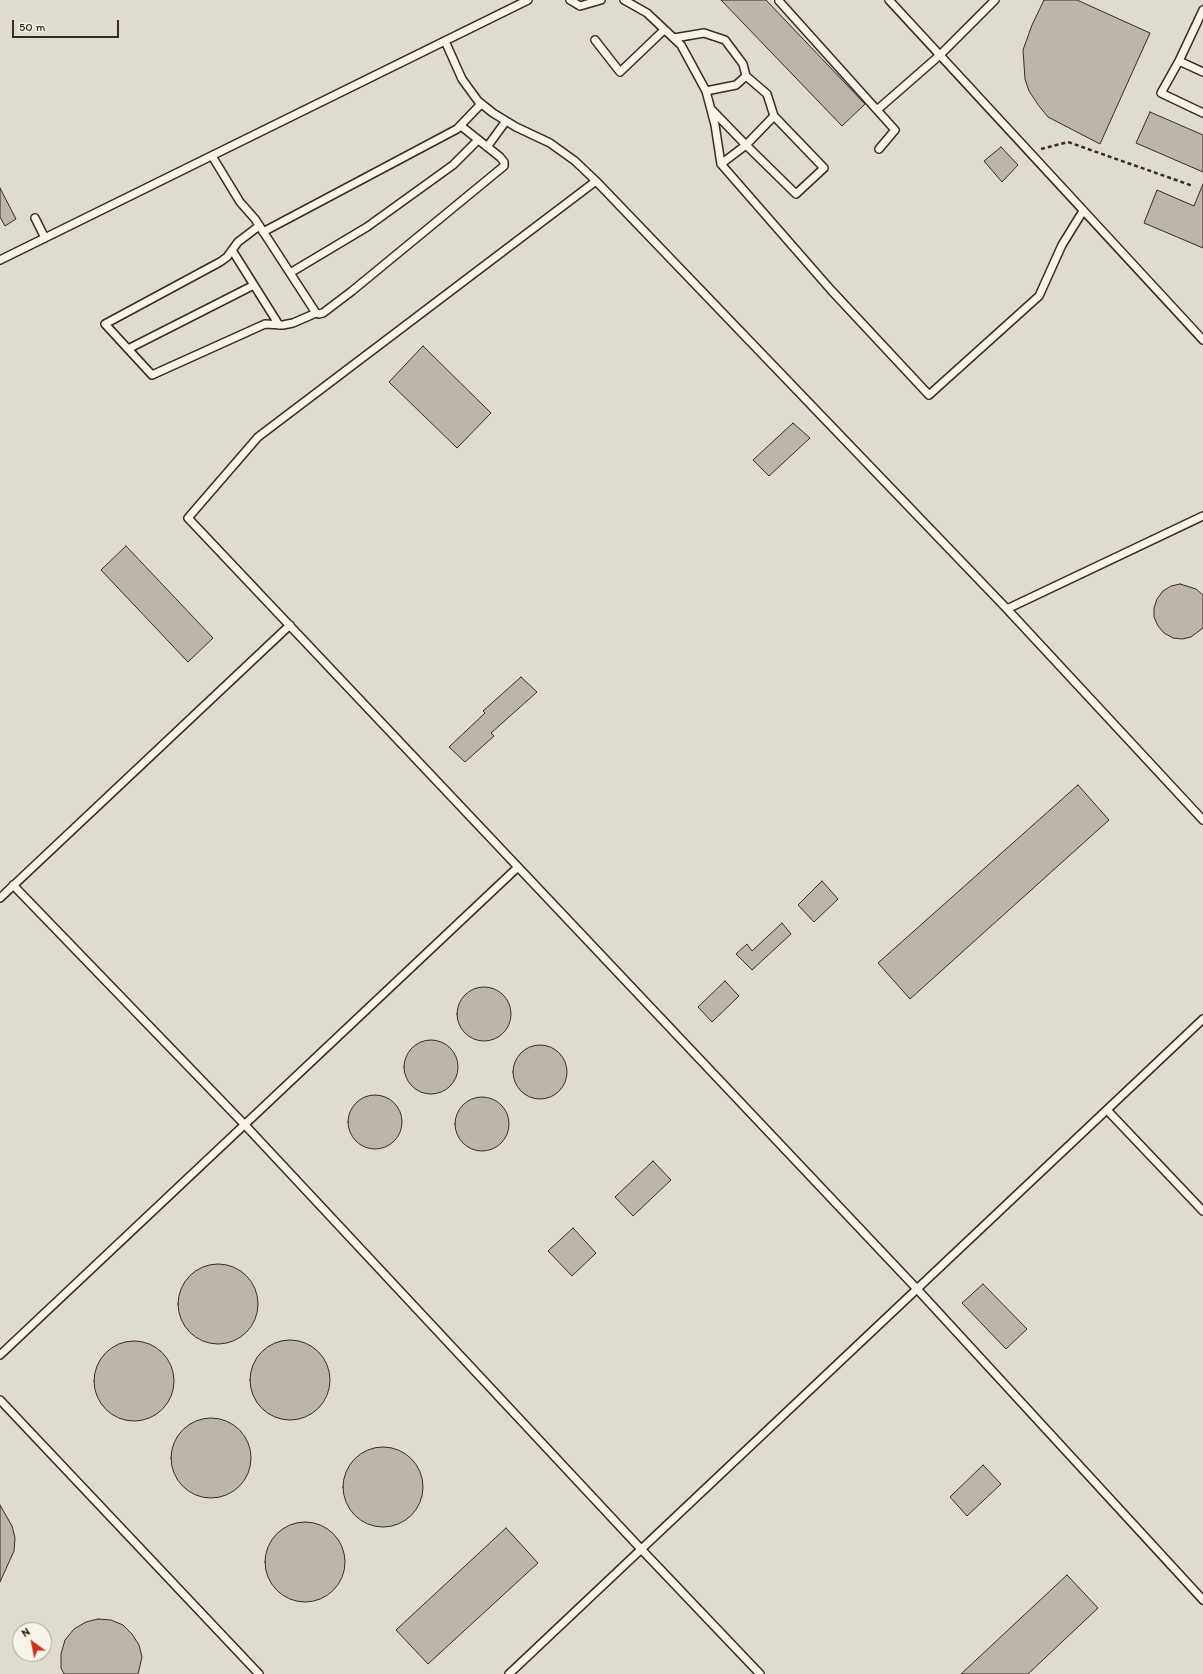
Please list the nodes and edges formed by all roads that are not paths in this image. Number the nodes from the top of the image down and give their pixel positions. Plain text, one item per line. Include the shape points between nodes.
1 (528, 0) edge
2 (570, 0) edge
3 (601, 0) edge
4 (624, 0) edge
5 (889, 0) edge
6 (995, 0) edge
7 (779, 1) edge
8 (1203, 10) edge
9 (1201, 18) edge
10 (664, 30) junction
11 (674, 38) junction
12 (595, 40) dead end
13 (445, 41) junction
14 (940, 55) junction
15 (1179, 61) junction
16 (1203, 72) edge
17 (746, 76) junction
18 (706, 91) junction
19 (480, 102) junction
20 (711, 109) junction
21 (877, 110) junction
22 (1203, 113) edge
23 (774, 116) junction
24 (506, 121) junction
25 (461, 126) junction
26 (478, 140) junction
27 (746, 145) junction
28 (487, 147) junction
29 (879, 149) dead end
30 (212, 156) junction
31 (721, 164) junction
32 (596, 181) junction
33 (1083, 211) junction
34 (36, 218) dead end
35 (259, 226) junction
36 (45, 238) junction
37 (232, 250) junction
38 (0, 260) edge
39 (290, 273) junction
40 (254, 285) junction
41 (316, 313) junction
42 (279, 325) junction
43 (1203, 340) edge
44 (128, 349) junction
45 (1203, 516) edge
46 (1007, 609) junction
47 (290, 625) junction
48 (1203, 820) edge
49 (518, 867) junction
50 (13, 886) junction
51 (0, 898) edge
52 (1203, 1019) edge
53 (1107, 1110) junction
54 (244, 1124) junction
55 (1203, 1211) edge
56 (917, 1289) junction
57 (0, 1355) edge
58 (0, 1400) edge
59 (641, 1549) junction
60 (1203, 1600) edge
61 (259, 1674) edge
62 (509, 1674) edge
63 (760, 1674) edge

1 - 13 lane
2 - 3 lane via 580,6
4 - 10 lane via 647,13
5 - 14 lane
6 - 14 lane
7 - 21 lane
8 - 9 lane
9 - 15 lane
10 - 11 lane
10 - 12 lane via 620,72
11 - 17 lane via 704,33 725,40 743,64
11 - 18 lane via 681,45
13 - 19 lane via 462,79
13 - 30 lane
14 - 21 lane
14 - 33 lane
15 - 16 lane
15 - 22 lane via 1161,94
17 - 18 lane via 736,85
17 - 23 lane via 767,94
18 - 20 lane
19 - 24 lane
19 - 25 lane
20 - 27 lane
20 - 31 lane
21 - 29 lane via 895,130
23 - 27 lane
23 - 27 lane via 824,168 796,194
24 - 28 lane
24 - 32 lane via 550,143 575,161
25 - 26 lane
25 - 35 lane via 433,143
26 - 28 lane
26 - 39 lane via 453,165 367,227
27 - 31 lane
28 - 41 lane via 504,162 500,171 352,291 323,313
30 - 35 lane via 240,202
30 - 36 lane
31 - 33 lane via 831,290 929,395 1039,296 1062,245
32 - 46 lane
32 - 47 lane via 258,437 188,518
33 - 43 lane
34 - 36 lane
35 - 37 lane via 245,235
35 - 39 lane
36 - 38 lane
37 - 40 lane
37 - 44 lane via 220,262 105,324
39 - 41 lane
40 - 42 lane
40 - 44 lane
41 - 42 lane via 293,323
42 - 44 lane via 265,324 152,375
45 - 46 lane
46 - 48 lane
47 - 49 lane
47 - 50 lane
49 - 54 lane
49 - 56 lane
50 - 51 lane
50 - 54 lane
52 - 53 lane
53 - 55 lane
53 - 56 lane
54 - 57 lane
54 - 59 lane
56 - 59 lane
56 - 60 lane
58 - 61 lane
59 - 62 lane
59 - 63 lane

